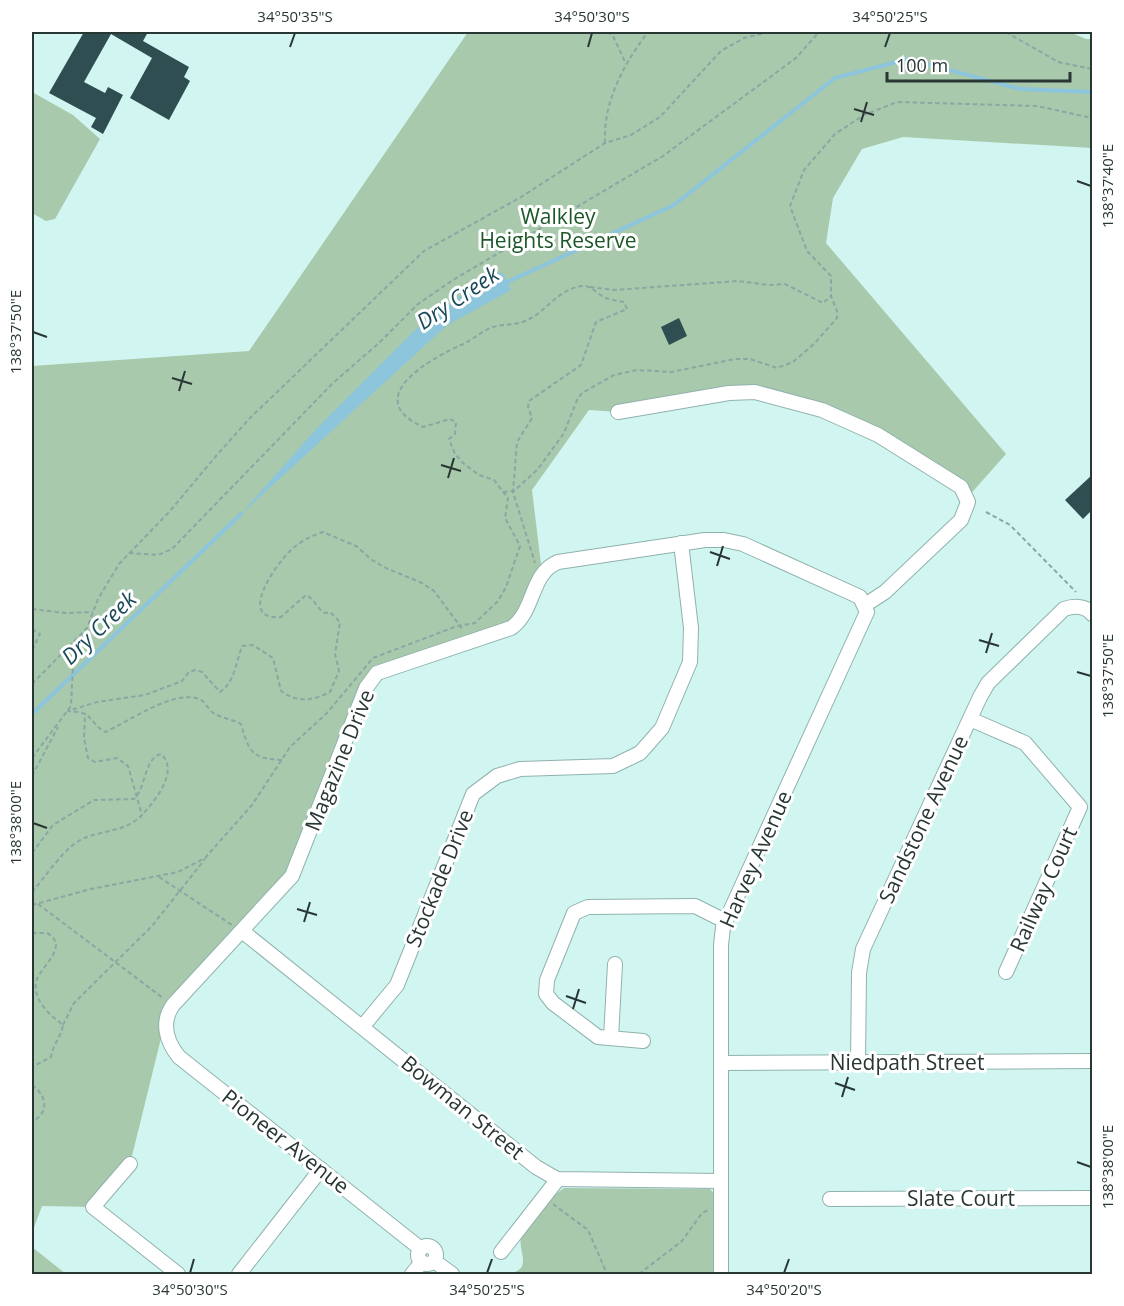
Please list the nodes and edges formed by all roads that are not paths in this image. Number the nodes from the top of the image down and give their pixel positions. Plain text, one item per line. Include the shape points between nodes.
1 (618, 412) dead end
2 (681, 543) junction
3 (865, 605) junction
4 (1092, 614) edge
5 (970, 719) junction
6 (725, 921) junction
7 (242, 931) junction
8 (615, 964) dead end
9 (1006, 972) dead end
10 (164, 1024) joint
11 (363, 1026) junction
12 (611, 1038) junction
13 (643, 1041) dead end
14 (1092, 1061) edge
15 (858, 1062) junction
16 (721, 1063) junction
17 (130, 1164) dead end
18 (321, 1169) junction
19 (558, 1179) junction
20 (721, 1181) junction
21 (1092, 1198) edge
22 (830, 1199) dead end
23 (501, 1252) dead end
24 (426, 1257) junction
25 (178, 1275) edge
26 (239, 1275) edge
27 (412, 1275) edge
28 (452, 1275) edge
29 (720, 1275) edge

1 - 3 street via 755,392 822,410 878,435 962,487 968,502 961,520 885,592
2 - 3 street, Magazine Drive via 713,539 743,544 860,597
2 - 7 street, Magazine Drive via 552,564 542,573 521,619 512,628 377,673 366,688 292,876
2 - 11 street, Stockade Drive via 691,628 690,662 662,728 640,753 613,766 520,769 497,776 473,794 397,985
3 - 6 street, Harvey Avenue via 866,618
4 - 5 street, Sandstone Avenue via 1074,606 1064,609 988,683
5 - 9 street, Railway Court via 1025,743 1080,807
5 - 15 street, Sandstone Avenue via 863,949
6 - 12 street via 695,906 588,907 574,913 547,980 546,994 598,1037
6 - 16 street, Harvey Avenue via 721,945
7 - 10 street, Magazine Drive via 173,1005
7 - 11 street, Bowman Street
8 - 12 street
10 - 18 street, Pioneer Avenue via 179,1057
11 - 19 street, Bowman Street via 536,1167
12 - 13 street
14 - 15 street, Niedpath Street
15 - 16 street, Niedpath Street
16 - 20 street, Harvey Avenue
17 - 25 street via 93,1207
18 - 24 street, Pioneer Avenue
18 - 26 street
19 - 20 street, Bowman Street
19 - 23 street
20 - 29 street, Harvey Avenue
21 - 22 street, Slate Court
24 - 27 street
24 - 28 street, Pioneer Avenue

